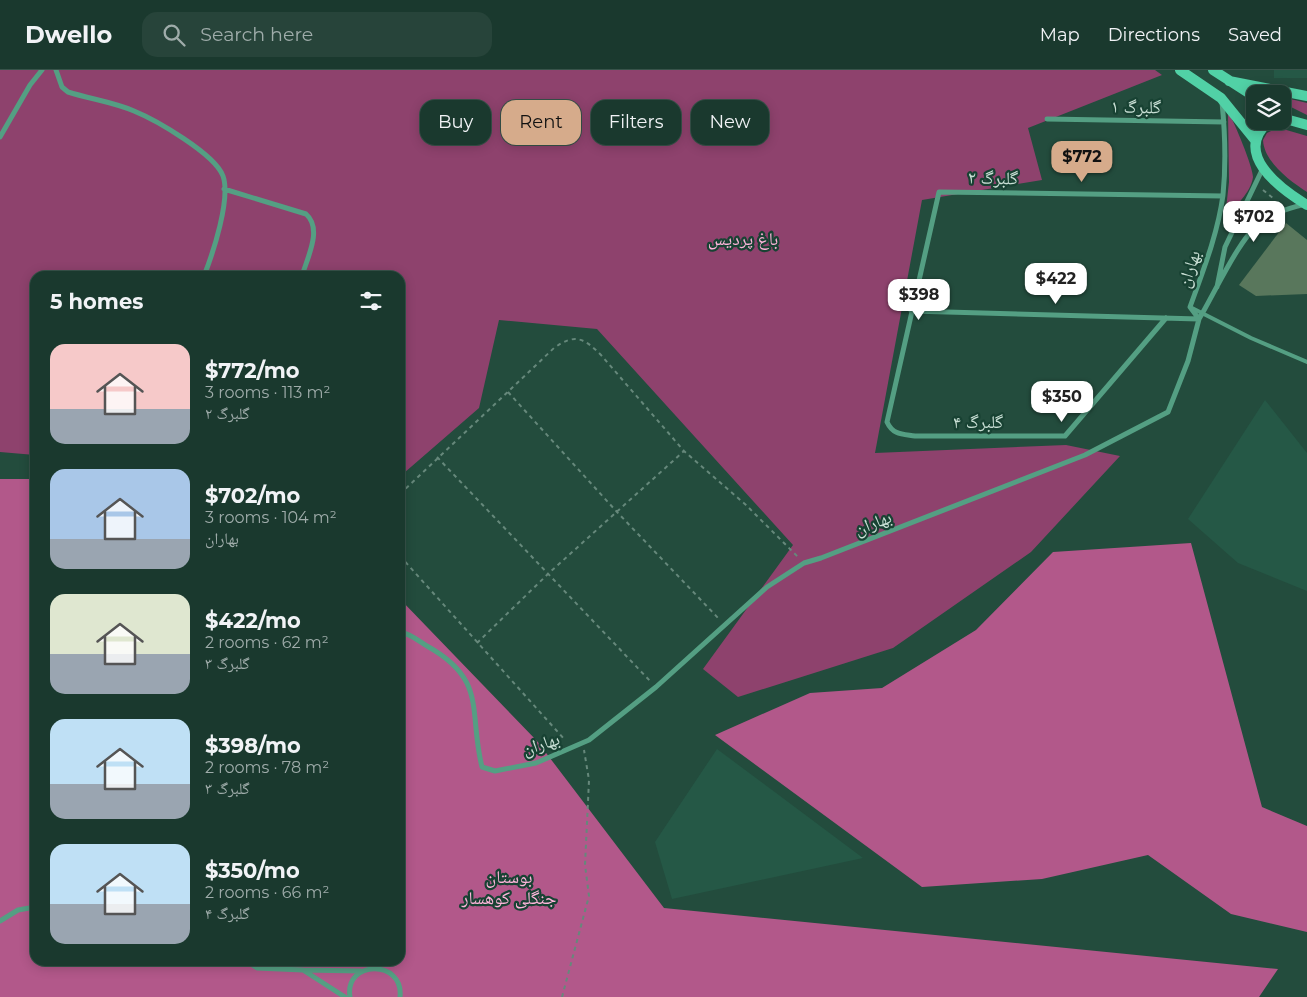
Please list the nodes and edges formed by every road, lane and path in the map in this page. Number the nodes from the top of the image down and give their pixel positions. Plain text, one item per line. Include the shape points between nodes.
1 (42, 70) edge
2 (56, 70) edge
3 (1180, 70) edge
4 (1213, 70) edge
5 (1229, 80) junction
6 (1246, 91) edge
7 (1307, 96) edge
8 (1221, 98) junction
9 (1047, 119) dead end
10 (1291, 120) edge
11 (1224, 122) junction
12 (1307, 126) edge
13 (1260, 130) edge
14 (0, 137) edge
15 (1255, 140) junction
16 (1263, 168) junction
17 (224, 189) junction
18 (1263, 190) dead end
19 (1222, 196) junction
20 (1274, 199) dead end
21 (1306, 204) edge
22 (206, 271) edge
23 (303, 271) edge
24 (1216, 293) junction
25 (1190, 307) junction
26 (911, 311) junction
27 (1166, 318) junction
28 (1199, 319) junction
29 (1307, 362) edge
30 (508, 392) junction
31 (684, 452) junction
32 (437, 457) junction
33 (405, 489) edge
34 (617, 512) junction
35 (405, 562) edge
36 (804, 563) junction
37 (549, 573) junction
38 (725, 625) junction
39 (405, 635) edge
40 (477, 643) junction
41 (656, 687) junction
42 (583, 743) junction
43 (573, 748) junction
44 (30, 908) edge
45 (0, 921) edge
46 (254, 966) edge
47 (303, 970) junction
48 (361, 971) junction
49 (344, 997) edge
50 (350, 997) edge
51 (400, 997) edge
52 (562, 997) edge

1 - 14 street
2 - 17 street via 62,87 68,92 134,111 206,152 223,176
3 - 8 main road
4 - 5 main road
5 - 6 main road
5 - 7 main road
8 - 11 street, بهاران
8 - 15 main road
9 - 11 street, گلبرگ ۱
10 - 12 main road
11 - 19 street, بهاران
13 - 15 main road
15 - 16 main road via 1255,155
16 - 21 main road
16 - 24 street via 1224,247
17 - 22 street via 219,236
17 - 23 street via 306,214 312,220 312,242
18 - 20 path
19 - 25 street, بهاران via 1209,253
19 - 26 street, گلبرگ ۲ via 942,191 937,194
21 - 24 street via 1264,219 1248,234
24 - 28 street
25 - 28 street, بهاران
25 - 29 lane via 1250,338
26 - 27 street
26 - 27 street, گلبرگ ۴ via 887,422 897,434 915,436 1065,436
27 - 28 street
28 - 36 street, بهاران via 1188,362 1168,412 1085,455
30 - 31 path via 554,348 576,338 590,344 601,355
30 - 32 path
30 - 34 path
31 - 34 path
31 - 36 path via 746,505
32 - 33 path
32 - 37 path
34 - 37 path
34 - 38 path
35 - 40 path
36 - 38 street, بهاران via 767,587
37 - 40 path
37 - 41 path
38 - 41 street, بهاران
39 - 43 street, بهاران via 434,650 461,671 472,694 482,767 495,771 536,762
40 - 43 path
41 - 42 street, بهاران
42 - 43 street, بهاران
42 - 52 path via 588,780 585,866 588,896
44 - 45 street via 18,910
46 - 47 street
47 - 48 street
47 - 49 street
48 - 50 street via 350,985
48 - 51 street via 369,968 386,970 398,983

